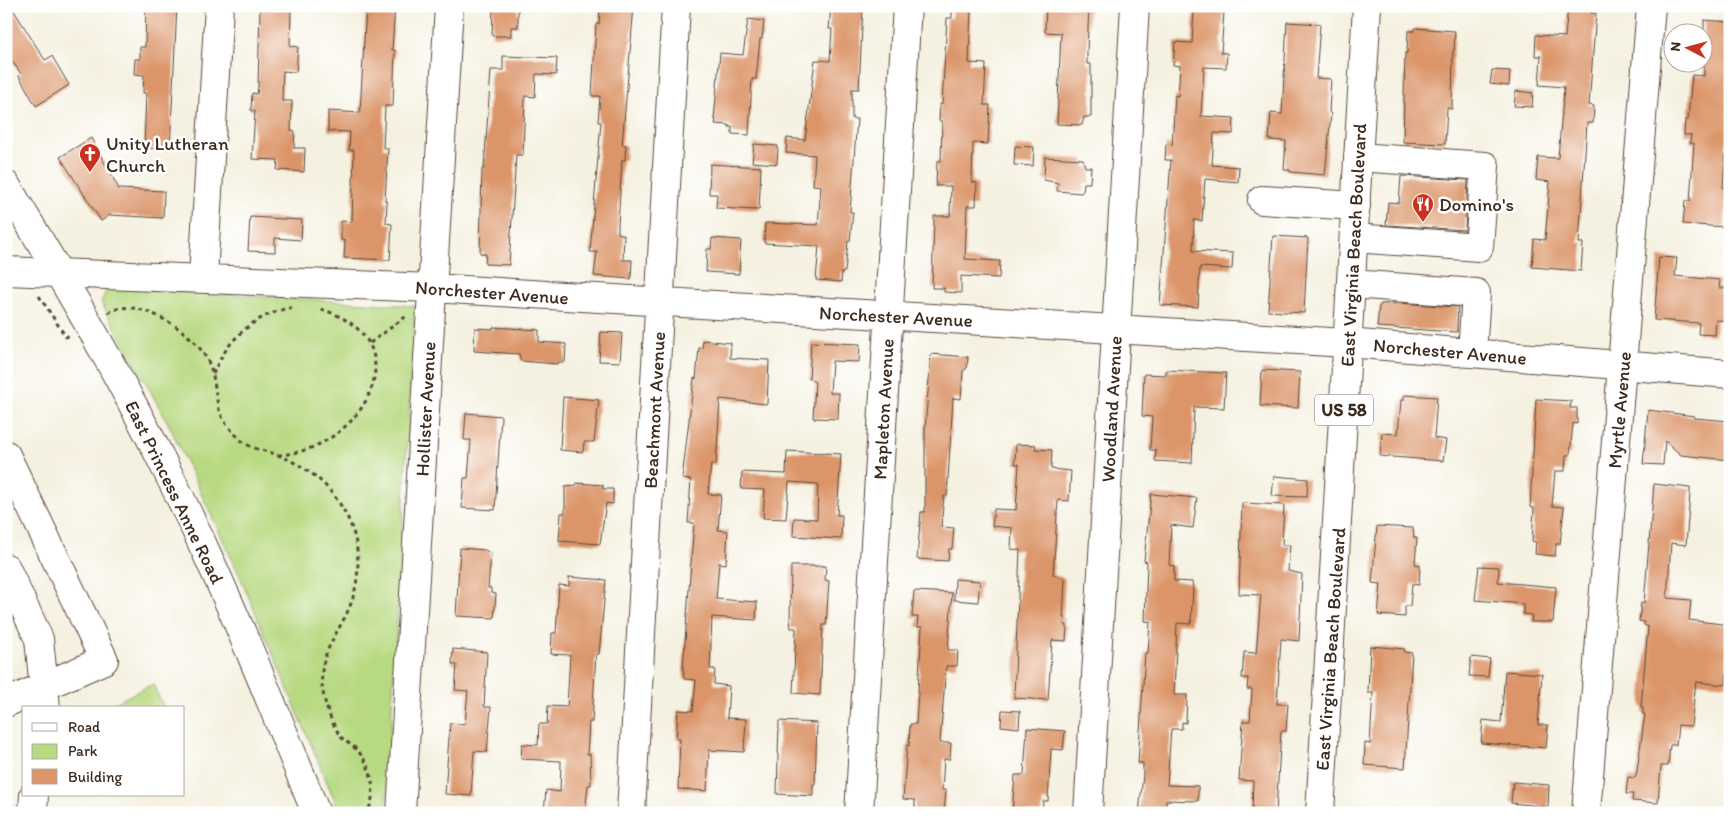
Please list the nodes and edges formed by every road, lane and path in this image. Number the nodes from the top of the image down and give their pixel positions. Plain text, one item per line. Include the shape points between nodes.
1 (219, 6) edge
2 (449, 6) edge
3 (676, 6) edge
4 (907, 6) edge
5 (1135, 6) edge
6 (1367, 6) edge
7 (1651, 6) edge
8 (1358, 157) junction
9 (6, 185) edge
10 (1262, 200) dead end
11 (1356, 206) junction
12 (1354, 238) junction
13 (15, 272) edge
14 (61, 275) junction
15 (203, 277) junction
16 (1351, 284) junction
17 (431, 301) junction
18 (660, 303) junction
19 (307, 305) dead end
20 (300, 306) dead end
21 (888, 316) junction
22 (89, 324) junction
23 (1116, 329) junction
24 (370, 343) junction
25 (1347, 343) junction
26 (1472, 353) junction
27 (1623, 365) junction
28 (1730, 374) edge
29 (212, 375) junction
30 (6, 455) edge
31 (277, 455) junction
32 (6, 568) edge
33 (45, 697) edge
34 (6, 704) edge
35 (34, 796) edge
36 (32, 813) edge
37 (316, 813) edge
38 (367, 813) edge
39 (401, 813) edge
40 (631, 813) edge
41 (859, 813) edge
42 (1088, 813) edge
43 (1320, 813) edge
44 (1586, 813) edge

1 - 15 street
2 - 17 street, Hollister Avenue
3 - 18 street, Beachmont Avenue
4 - 21 street, Mapleton Avenue
5 - 23 street, Woodland Avenue
6 - 8 street, East Virginia Beach Boulevard / US 58
7 - 27 street, Myrtle Avenue
8 - 11 street, East Virginia Beach Boulevard / US 58
8 - 12 street via 1485,166 1478,247
9 - 14 street, East Princess Anne Road
10 - 11 street
11 - 12 street, East Virginia Beach Boulevard / US 58
12 - 16 street, East Virginia Beach Boulevard / US 58
13 - 14 street, Norchester Avenue
13 - 22 path via 66,337
14 - 15 street, Norchester Avenue
14 - 22 street, East Princess Anne Road
15 - 17 street, Norchester Avenue
16 - 25 street, East Virginia Beach Boulevard / US 58
16 - 26 street via 1476,293
17 - 18 street, Norchester Avenue
17 - 24 path
17 - 39 street, Hollister Avenue
18 - 21 street, Norchester Avenue
18 - 40 street, Beachmont Avenue
19 - 24 path via 335,313 353,323
20 - 29 path via 275,311 244,329 221,355
21 - 23 street, Norchester Avenue
21 - 41 street, Mapleton Avenue
22 - 29 path via 112,310 124,307 163,318 194,341
22 - 37 street, East Princess Anne Road via 164,464 218,578
23 - 25 street, Norchester Avenue
23 - 42 street, Woodland Avenue
24 - 31 path via 376,368 359,412 335,436 311,449
25 - 26 street, Norchester Avenue
25 - 43 street, East Virginia Beach Boulevard / US 58
26 - 27 street, Norchester Avenue
27 - 28 street, Norchester Avenue
27 - 44 street, Myrtle Avenue
29 - 31 path via 219,414 230,428 245,444
30 - 33 street via 104,660
31 - 38 path via 305,468 333,492 356,541 357,580 346,613 328,647 322,684 331,719 342,738 358,751 370,770 373,786
32 - 33 street via 39,639
33 - 34 street
35 - 36 street

